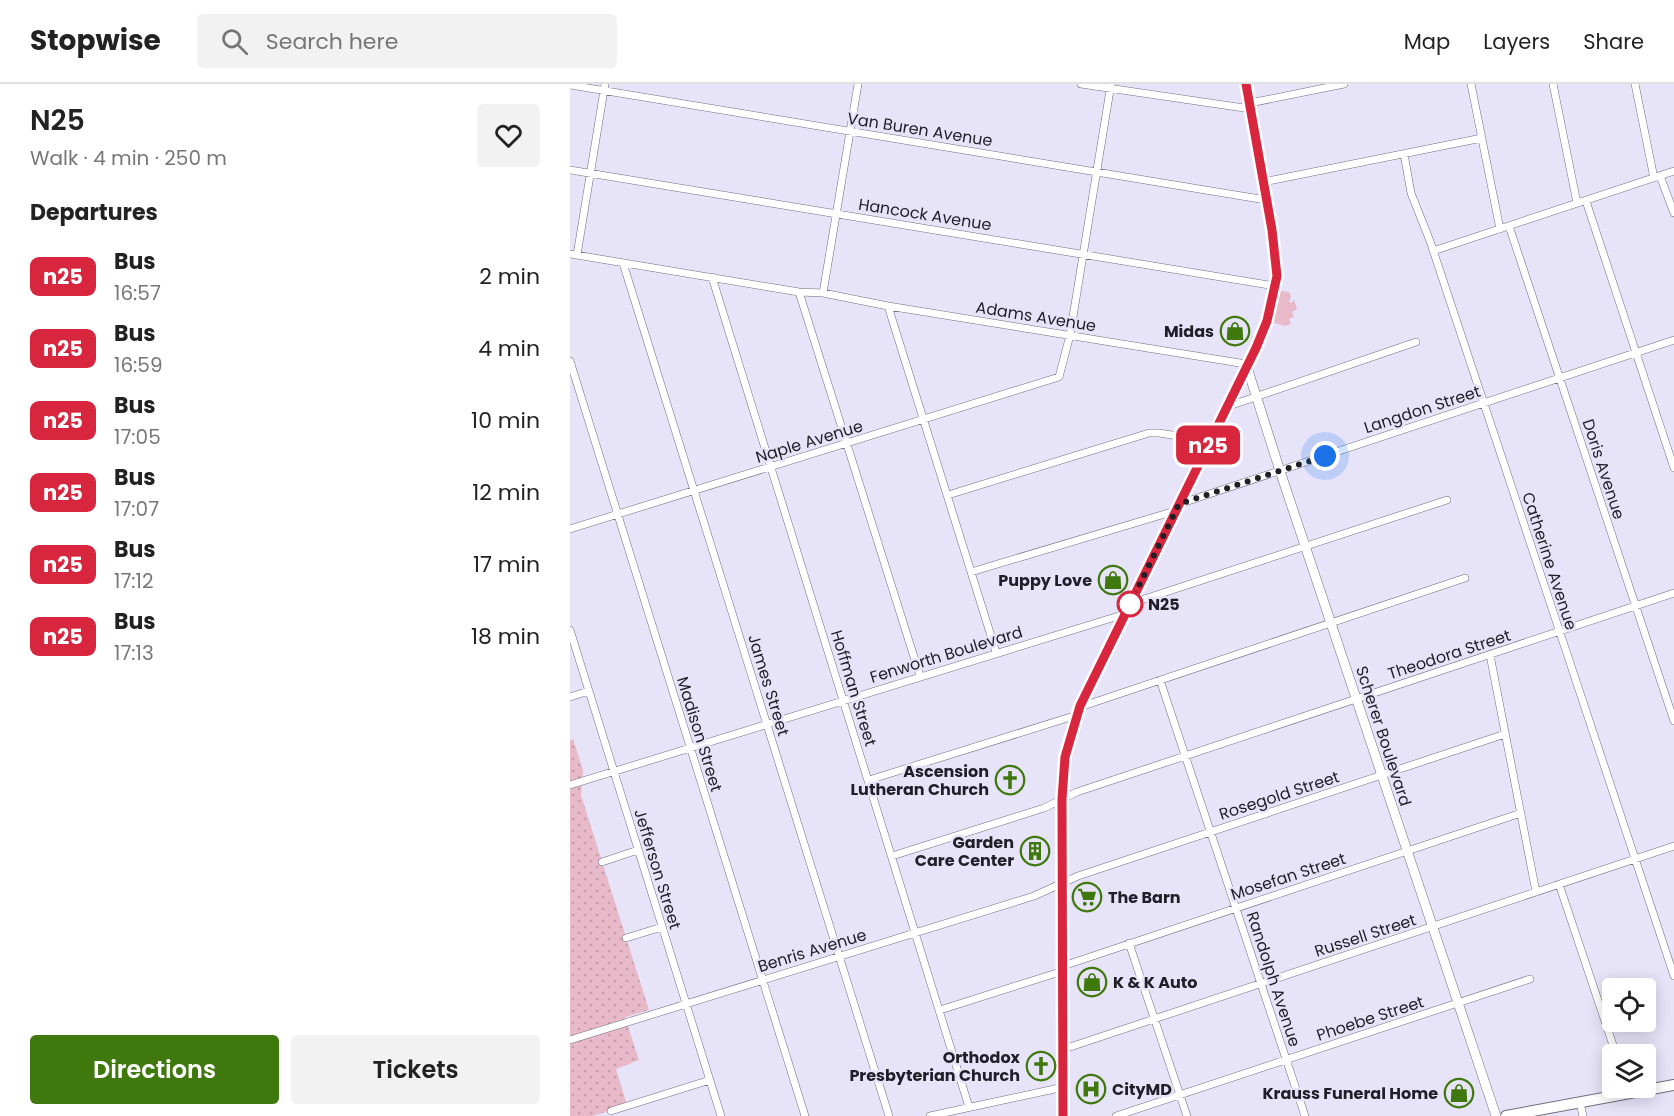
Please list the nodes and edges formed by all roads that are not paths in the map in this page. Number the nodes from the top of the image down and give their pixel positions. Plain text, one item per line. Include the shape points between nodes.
1 (858, 84) edge
2 (1081, 84) edge
3 (1246, 84) edge
4 (1344, 84) edge
5 (1471, 84) edge
6 (1553, 84) edge
7 (1635, 84) edge
8 (570, 85) edge
9 (1111, 86) edge
10 (604, 87) edge
11 (1250, 106) junction
12 (850, 131) junction
13 (1482, 138) junction
14 (1404, 154) junction
15 (570, 170) edge
16 (1097, 171) junction
17 (1674, 171) edge
18 (590, 173) junction
19 (1657, 177) junction
20 (1263, 182) junction
21 (1266, 200) junction
22 (1586, 201) junction
23 (1577, 203) junction
24 (837, 213) junction
25 (1674, 213) edge
26 (1509, 226) junction
27 (1500, 229) junction
28 (1433, 251) junction
29 (1084, 253) junction
30 (574, 254) edge
31 (623, 263) junction
32 (712, 277) junction
33 (1275, 286) junction
34 (799, 292) junction
35 (823, 293) junction
36 (888, 306) junction
37 (1070, 335) junction
38 (1674, 340) edge
39 (1416, 342) dead end
40 (1636, 352) junction
41 (570, 361) edge
42 (1246, 364) junction
43 (1560, 378) junction
44 (573, 384) edge
45 (1256, 397) junction
46 (1484, 403) junction
47 (1226, 407) junction
48 (924, 419) junction
49 (1210, 441) junction
50 (847, 443) junction
51 (771, 467) junction
52 (1674, 468) edge
53 (1280, 471) junction
54 (694, 491) junction
55 (948, 495) junction
56 (1447, 500) dead end
57 (1177, 508) junction
58 (618, 515) junction
59 (570, 530) edge
60 (1305, 547) junction
61 (971, 572) junction
62 (1465, 578) dead end
63 (1674, 593) edge
64 (1130, 604) junction
65 (1636, 606) junction
66 (1125, 614) junction
67 (1330, 623) junction
68 (570, 630) edge
69 (1560, 631) junction
70 (996, 652) junction
71 (1490, 655) junction
72 (920, 676) junction
73 (1160, 680) junction
74 (589, 691) junction
75 (570, 697) edge
76 (1356, 699) junction
77 (843, 700) junction
78 (1079, 711) junction
79 (1674, 721) edge
80 (767, 724) junction
81 (1506, 734) junction
82 (690, 747) junction
83 (1185, 756) junction
84 (614, 771) junction
85 (1381, 775) junction
86 (868, 780) junction
87 (570, 785) edge
88 (1062, 799) junction
89 (1521, 813) junction
90 (1210, 832) junction
91 (1674, 846) edge
92 (638, 850) junction
93 (1406, 851) junction
94 (892, 856) junction
95 (1636, 859) junction
96 (602, 862) dead end
97 (1062, 884) junction
98 (1559, 884) junction
99 (1536, 892) junction
100 (1236, 908) junction
101 (662, 927) junction
102 (1432, 927) junction
103 (916, 932) junction
104 (626, 938) dead end
105 (1129, 943) junction
106 (839, 956) junction
107 (1063, 968) junction
108 (1674, 976) edge
109 (1530, 979) dead end
110 (762, 980) junction
111 (1261, 984) junction
112 (1457, 1003) junction
113 (686, 1004) junction
114 (940, 1010) junction
115 (1154, 1019) junction
116 (570, 1040) edge
117 (1613, 1044) edge
118 (1064, 1049) junction
119 (1286, 1060) junction
120 (710, 1080) junction
121 (1674, 1085) edge
122 (1064, 1087) junction
123 (1656, 1087) edge
124 (1180, 1095) junction
125 (1602, 1098) edge
126 (1581, 1103) junction
127 (969, 1107) junction
128 (611, 1111) dead end
129 (721, 1116) edge
130 (805, 1116) edge
131 (889, 1116) edge
132 (930, 1116) edge
133 (1063, 1116) edge
134 (1116, 1116) edge
135 (1187, 1116) edge
136 (1305, 1116) edge
137 (1496, 1116) edge
138 (1506, 1116) edge
139 (1583, 1116) edge

1 - 12 street
2 - 9 street
3 - 11 main road
4 - 11 street
5 - 13 street
6 - 23 street
7 - 19 street
8 - 10 street, Van Buren Avenue
9 - 11 street
9 - 16 street
10 - 12 street, Van Buren Avenue
10 - 18 street
11 - 20 main road
12 - 16 street, Van Buren Avenue
12 - 24 street
13 - 14 street
13 - 27 street
14 - 20 street
14 - 28 street, Catherine Avenue via 1411,193
15 - 18 street, Hancock Avenue
16 - 21 street, Van Buren Avenue
16 - 29 street
17 - 19 street
18 - 24 street, Hancock Avenue
18 - 30 street
19 - 22 street
19 - 25 street
20 - 21 main road
21 - 33 main road
22 - 23 street
22 - 40 street
23 - 26 street
24 - 29 street, Hancock Avenue
24 - 35 street
26 - 27 street
26 - 43 street, Doris Avenue
27 - 28 street
28 - 46 street, Catherine Avenue
29 - 33 street, Hancock Avenue
29 - 37 street
30 - 31 street
31 - 32 street
31 - 54 street, James Street
32 - 34 street
32 - 51 street, Hoffman Street
33 - 42 main road via 1267,321
34 - 35 street, Adams Avenue
34 - 50 street
35 - 36 street, Adams Avenue
36 - 37 street, Adams Avenue
36 - 48 street
37 - 42 street, Adams Avenue
37 - 48 street, Naple Avenue via 1062,373 1056,378
38 - 40 street, Langdon Street
39 - 45 street
40 - 43 street, Langdon Street
40 - 52 street
41 - 44 street, Madison Street
42 - 45 main road, Scherer Boulevard
42 - 47 main road
43 - 46 street, Langdon Street
43 - 65 street, Doris Avenue
44 - 58 street, Madison Street
45 - 47 street
45 - 53 main road, Scherer Boulevard
46 - 53 street, Langdon Street
46 - 69 street, Catherine Avenue
47 - 49 main road
48 - 50 street, Naple Avenue
48 - 55 street
49 - 55 street via 1149,433
49 - 57 main road
50 - 51 street, Naple Avenue
50 - 72 street
51 - 54 street, Naple Avenue
51 - 77 street, Hoffman Street
53 - 57 street, Langdon Street
53 - 60 main road, Scherer Boulevard
54 - 58 street, Naple Avenue
54 - 80 street, James Street
55 - 61 street
56 - 60 street
57 - 61 street, Langdon Street
57 - 64 main road
58 - 59 street, Naple Avenue
58 - 82 street, Madison Street
60 - 64 street
60 - 67 main road, Scherer Boulevard
61 - 70 street
62 - 67 street
63 - 65 street, Theodora Street
64 - 66 main road
65 - 69 street, Theodora Street
65 - 79 street, Doris Avenue
66 - 70 street, Fenworth Boulevard
66 - 78 main road
67 - 73 street
67 - 76 main road, Scherer Boulevard
68 - 74 street, Jefferson Street
69 - 71 street, Theodora Street
69 - 95 street, Catherine Avenue
70 - 72 street, Fenworth Boulevard
71 - 76 street, Theodora Street
71 - 81 street
72 - 77 street, Fenworth Boulevard
73 - 78 street
73 - 83 street, Randolph Avenue
74 - 75 street
74 - 84 street, Jefferson Street
76 - 83 street, Theodora Street
76 - 85 main road, Scherer Boulevard
77 - 80 street, Fenworth Boulevard
77 - 86 street, Hoffman Street
78 - 86 street
78 - 88 main road via 1065,757
80 - 82 street, Fenworth Boulevard
80 - 106 street, James Street
81 - 85 street, Rosegold Street
81 - 89 street
82 - 84 street, Fenworth Boulevard
82 - 110 street, Madison Street
83 - 88 street, Theodora Street
83 - 90 street, Randolph Avenue
84 - 87 street, Fenworth Boulevard
84 - 92 street, Jefferson Street
85 - 90 street, Rosegold Street
85 - 93 main road, Scherer Boulevard
86 - 94 street, Hoffman Street
88 - 94 street, Theodora Street
88 - 97 main road
89 - 93 street, Mosefan Street
89 - 99 street
90 - 97 street, Rosegold Street
90 - 100 street, Randolph Avenue
91 - 95 street, Russell Street
92 - 96 street
92 - 101 street, Jefferson Street
93 - 100 street, Mosefan Street
93 - 102 main road, Scherer Boulevard
94 - 103 street, Hoffman Street
95 - 98 street, Russell Street
95 - 108 street, Catherine Avenue
97 - 103 street, Benris Avenue
97 - 107 main road
98 - 99 street, Russell Street
98 - 117 street
99 - 102 street, Russell Street
100 - 105 street, Mosefan Street
100 - 111 street, Randolph Avenue
101 - 104 street
101 - 113 street, Jefferson Street
102 - 111 street, Russell Street
102 - 112 main road, Scherer Boulevard
103 - 106 street, Benris Avenue
103 - 114 street, Hoffman Street
105 - 107 street, Mosefan Street
105 - 115 street
106 - 110 street, Benris Avenue
106 - 131 street, James Street
107 - 114 street, Mosefan Street
107 - 118 main road
109 - 112 street, Phoebe Street
110 - 113 street, Benris Avenue
110 - 130 street, Madison Street
111 - 115 street, Russell Street
111 - 119 street, Randolph Avenue
112 - 119 street, Phoebe Street
112 - 137 main road, Scherer Boulevard
113 - 116 street, Benris Avenue
113 - 120 street, Jefferson Street
114 - 127 street, Hoffman Street
115 - 118 street, Russell Street
115 - 124 street
118 - 122 main road
119 - 124 street, Phoebe Street
119 - 136 street, Randolph Avenue
120 - 128 street
120 - 129 street, Jefferson Street
121 - 123 main road
122 - 127 street
122 - 133 main road
124 - 134 street, Phoebe Street
124 - 135 street
125 - 126 main road
126 - 138 main road
126 - 139 street
127 - 132 street

